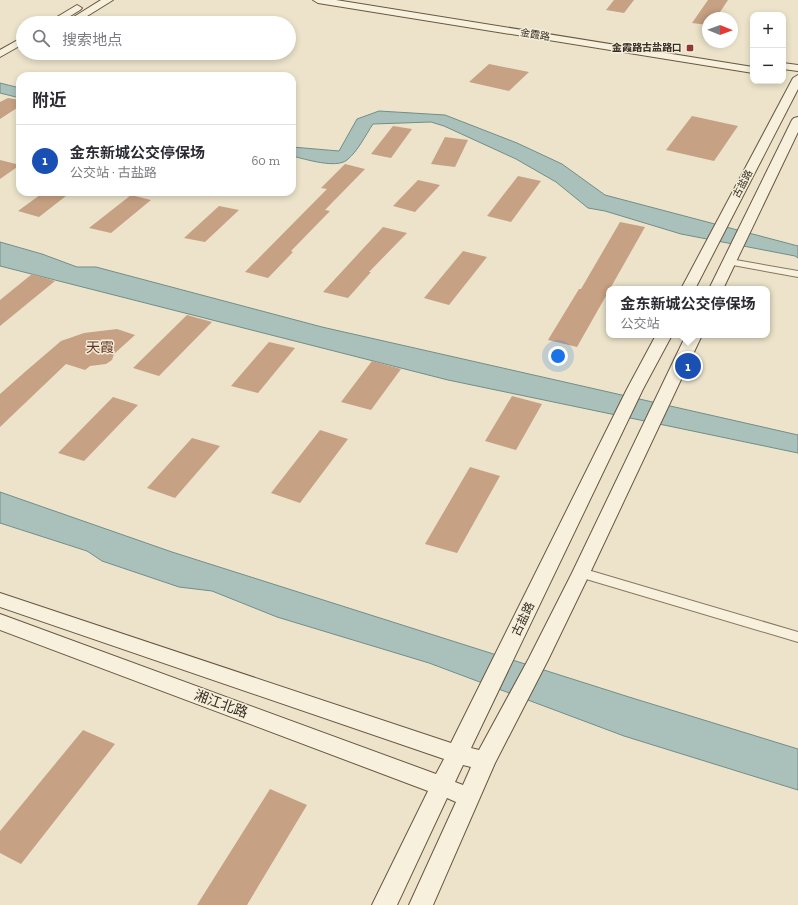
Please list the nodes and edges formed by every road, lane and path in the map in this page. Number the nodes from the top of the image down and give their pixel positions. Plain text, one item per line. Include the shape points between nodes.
1 (91, 0) edge
2 (108, 0) edge
3 (318, 0) edge
4 (349, 0) edge
5 (64, 16) edge
6 (81, 16) edge
7 (16, 44) edge
8 (0, 54) edge
9 (16, 54) edge
10 (750, 62) edge
11 (0, 64) edge
12 (786, 66) edge
13 (798, 68) edge
14 (750, 70) edge
15 (786, 76) edge
16 (798, 78) edge
17 (798, 120) edge
18 (732, 257) junction
19 (798, 274) edge
20 (690, 286) edge
21 (718, 286) edge
22 (662, 338) edge
23 (693, 338) edge
24 (581, 573) junction
25 (0, 600) edge
26 (0, 622) edge
27 (798, 637) edge
28 (457, 754) junction
29 (485, 761) junction
30 (442, 787) junction
31 (470, 797) junction
32 (384, 905) edge
33 (421, 905) edge

1 - 5 street
2 - 6 street
3 - 14 street, 金霞路
4 - 10 street, 金霞路
7 - 8 street
9 - 11 street
12 - 13 street
15 - 16 street
16 - 20 street, 古盐路
17 - 18 street, 古盐路
18 - 19 street
18 - 21 street, 古盐路
22 - 28 street, 古盐路
23 - 24 street
24 - 27 street
24 - 29 street
25 - 28 street
26 - 30 street, 湘江北路
28 - 29 street
28 - 30 street, 古盐路
29 - 31 street
30 - 31 street, 湘江北路
30 - 32 street, 古盐路
31 - 33 street

